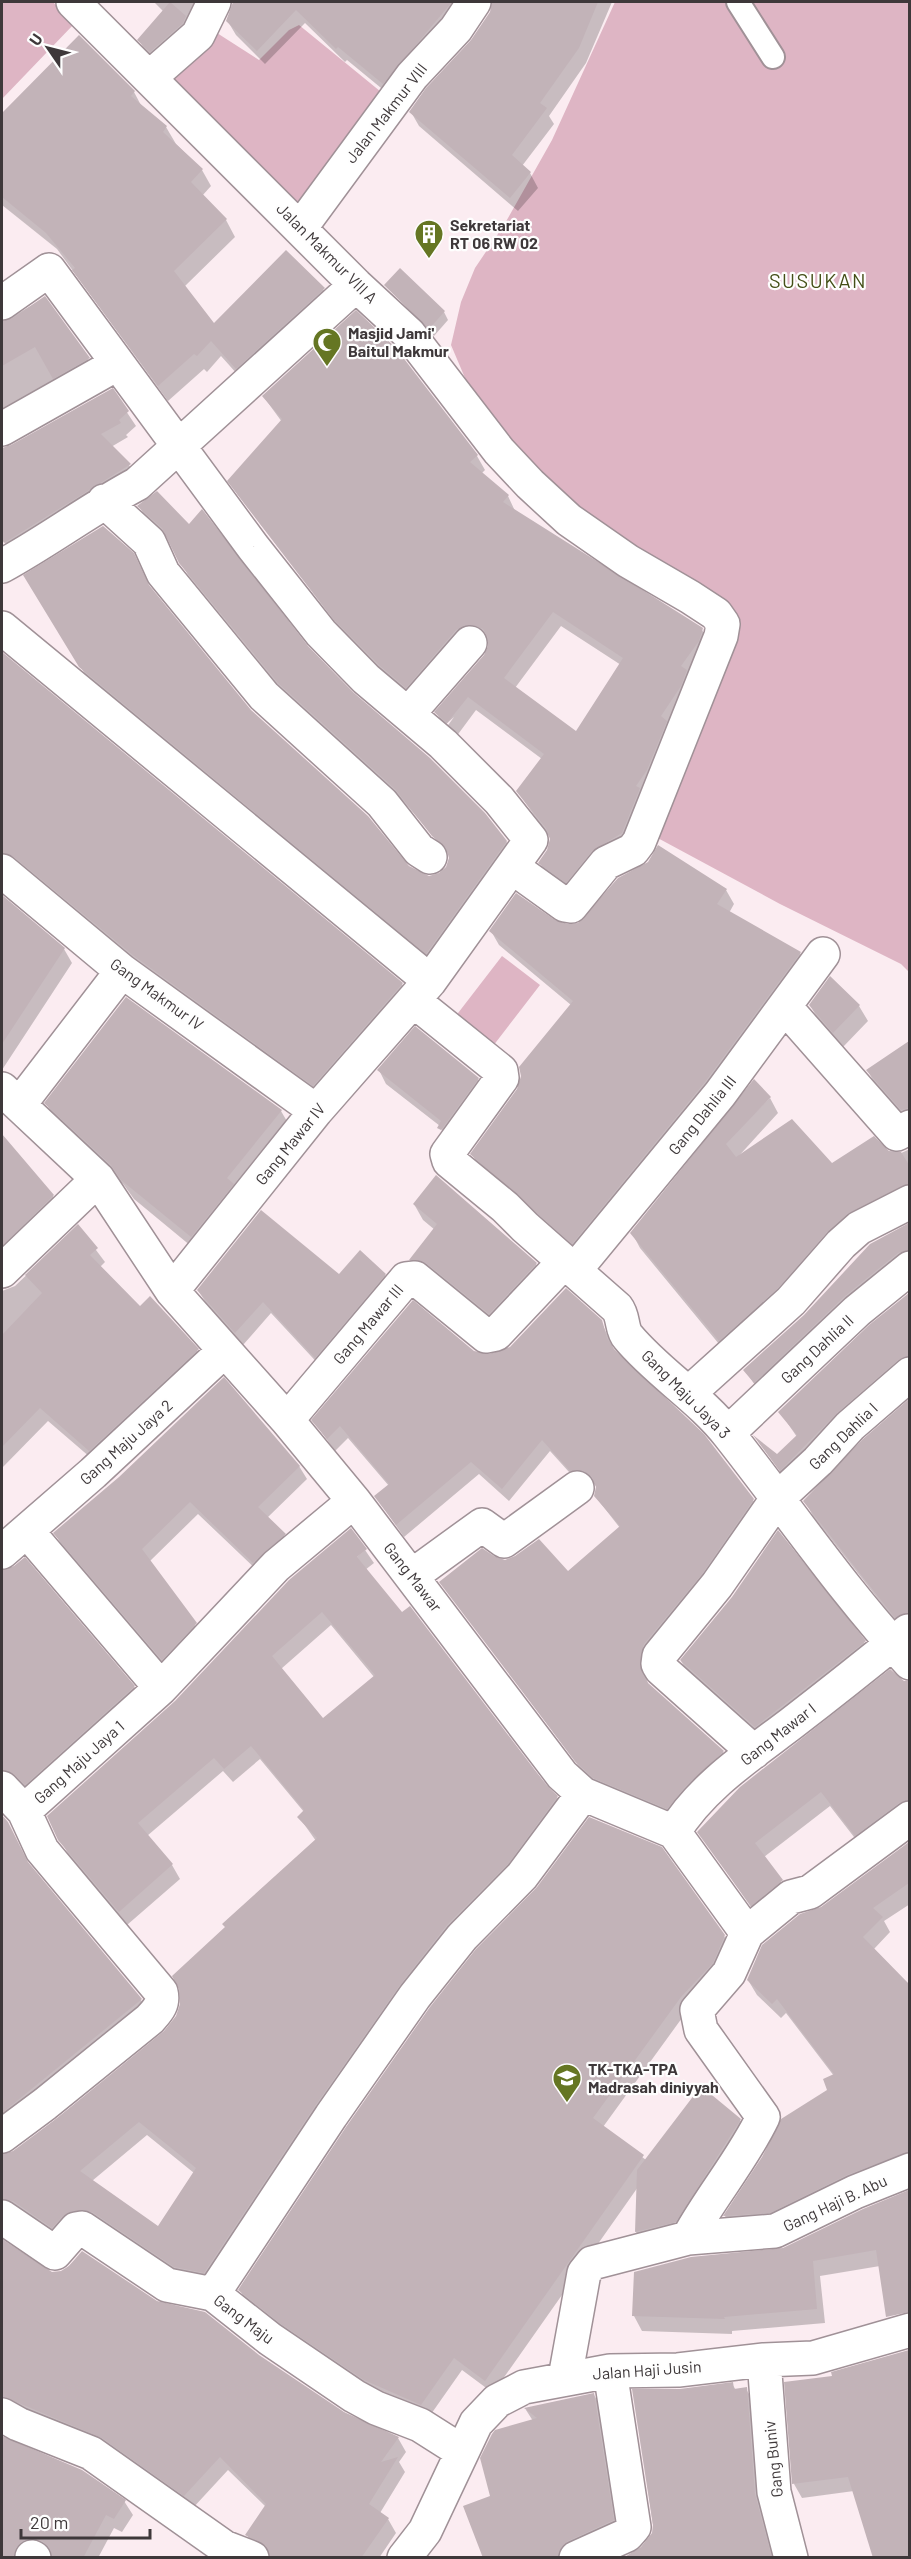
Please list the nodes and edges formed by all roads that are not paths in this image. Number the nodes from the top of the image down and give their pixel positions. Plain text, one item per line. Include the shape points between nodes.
1 (74, 2) edge
2 (214, 2) edge
3 (474, 2) edge
4 (738, 2) edge
5 (773, 57) dead end
6 (149, 78) junction
7 (301, 227) junction
8 (356, 285) junction
9 (2, 303) edge
10 (117, 364) junction
11 (2, 429) edge
12 (178, 447) junction
13 (104, 501) junction
14 (2, 566) edge
15 (2, 628) edge
16 (470, 643) dead end
17 (408, 714) junction
18 (430, 857) dead end
19 (512, 867) junction
20 (2, 871) edge
21 (823, 954) dead end
22 (122, 971) junction
23 (422, 991) junction
24 (785, 1007) junction
25 (10, 1097) edge
26 (316, 1111) junction
27 (909, 1127) edge
28 (98, 1179) junction
29 (909, 1202) edge
30 (570, 1266) junction
31 (3, 1268) edge
32 (909, 1268) edge
33 (172, 1291) junction
34 (224, 1351) junction
35 (909, 1374) edge
36 (689, 1393) junction
37 (287, 1420) junction
38 (728, 1433) junction
39 (577, 1488) dead end
40 (777, 1499) junction
41 (354, 1501) junction
42 (27, 1532) junction
43 (2, 1552) edge
44 (413, 1575) junction
45 (904, 1645) edge
46 (161, 1688) junction
47 (754, 1752) junction
48 (2, 1788) edge
49 (583, 1794) junction
50 (24, 1811) junction
51 (909, 1818) edge
52 (674, 1832) junction
53 (747, 1932) junction
54 (2, 2136) edge
55 (909, 2170) edge
56 (2, 2217) edge
57 (688, 2238) junction
58 (213, 2294) junction
59 (909, 2330) edge
60 (764, 2360) junction
61 (610, 2371) junction
62 (565, 2378) junction
63 (7, 2428) edge
64 (461, 2451) junction
65 (252, 2558) edge
66 (404, 2558) edge
67 (576, 2558) edge
68 (791, 2558) edge

1 - 6 street, Jalan Makmur VIII A
2 - 6 street via 198,35
3 - 7 street, Jalan Makmur VIII via 456,29 412,76
4 - 5 lane
6 - 7 street, Jalan Makmur VIII A
7 - 8 street, Jalan Makmur VIII A
8 - 12 street
8 - 19 street, Jalan Makmur VIII A via 423,349 499,451 568,520 716,614 723,624 657,798 633,850 606,863 571,906
9 - 10 street via 49,270
10 - 11 street
10 - 12 street
12 - 13 street via 137,484
12 - 17 street via 321,633 366,679
13 - 14 street via 28,553
13 - 18 street via 149,542 163,573 264,696 382,803 419,850
15 - 23 street
16 - 17 street
17 - 19 street, Gang Mawar IV via 443,744 524,828 531,840
19 - 23 street, Gang Mawar IV
20 - 22 street, Gang Makmur IV
21 - 24 street, Gang Dahlia III
22 - 25 street
22 - 26 street, Gang Makmur IV
23 - 26 street, Gang Mawar IV
23 - 30 street, Gang Maju Jaya 3 via 501,1071 502,1078 447,1154 454,1166
24 - 27 street via 897,1134
24 - 30 street, Gang Dahlia III via 720,1094
25 - 28 street
26 - 33 street, Gang Mawar IV
28 - 31 street
28 - 33 street
29 - 36 street via 859,1228 791,1301
30 - 36 street, Gang Maju Jaya 3 via 618,1308 626,1335
30 - 37 street, Gang Mawar III via 496,1334 486,1336 415,1278 406,1280
32 - 38 street, Gang Dahlia II via 857,1311
33 - 34 street, Gang Mawar
34 - 37 street, Gang Mawar
34 - 42 street, Gang Maju Jaya 2
35 - 40 street, Gang Dahlia I
36 - 38 street, Gang Maju Jaya 3
37 - 41 street, Gang Mawar
38 - 40 street, Gang Maju Jaya 3
39 - 44 street via 504,1542 482,1526
40 - 45 street, Gang Maju Jaya 3
40 - 47 street, Gang Dahlia I via 717,1585 659,1656 658,1664
41 - 44 street, Gang Mawar
41 - 46 street, Gang Maju Jaya 1 via 276,1566
42 - 43 street, Gang Maju Jaya 2
42 - 46 street
44 - 49 street, Gang Mawar via 562,1775
45 - 47 street, Gang Mawar I via 853,1677
46 - 50 street, Gang Maju Jaya 1
47 - 52 street, Gang Mawar I via 687,1811
48 - 50 street
49 - 52 street, Gang Mawar
49 - 58 street via 522,1876 462,1937 415,1996
50 - 54 street, Gang Maju Jaya 1 via 42,1850 163,1999 150,2019
51 - 53 street via 810,1892 791,1897
52 - 53 street
53 - 57 street via 729,1973 697,2010 701,2030 764,2117
55 - 57 street, Gang Haji B. Abu via 775,2231
56 - 58 street, Gang Maju via 55,2253 76,2229 82,2228 168,2285
57 - 62 street, Gang Haji B. Abu via 592,2263 584,2273
58 - 64 street, Gang Maju via 270,2339 354,2396 420,2425
59 - 60 street, Jalan Haji Jusin via 813,2358
60 - 61 street, Jalan Haji Jusin via 678,2370
60 - 68 street, Gang Buniv via 774,2492
61 - 62 street, Jalan Haji Jusin
61 - 67 street via 634,2528 627,2535
62 - 64 street, Jalan Haji Jusin via 524,2387 497,2401 476,2423
63 - 65 street via 91,2453 224,2547
64 - 66 street, Jalan Haji Jusin via 425,2531

